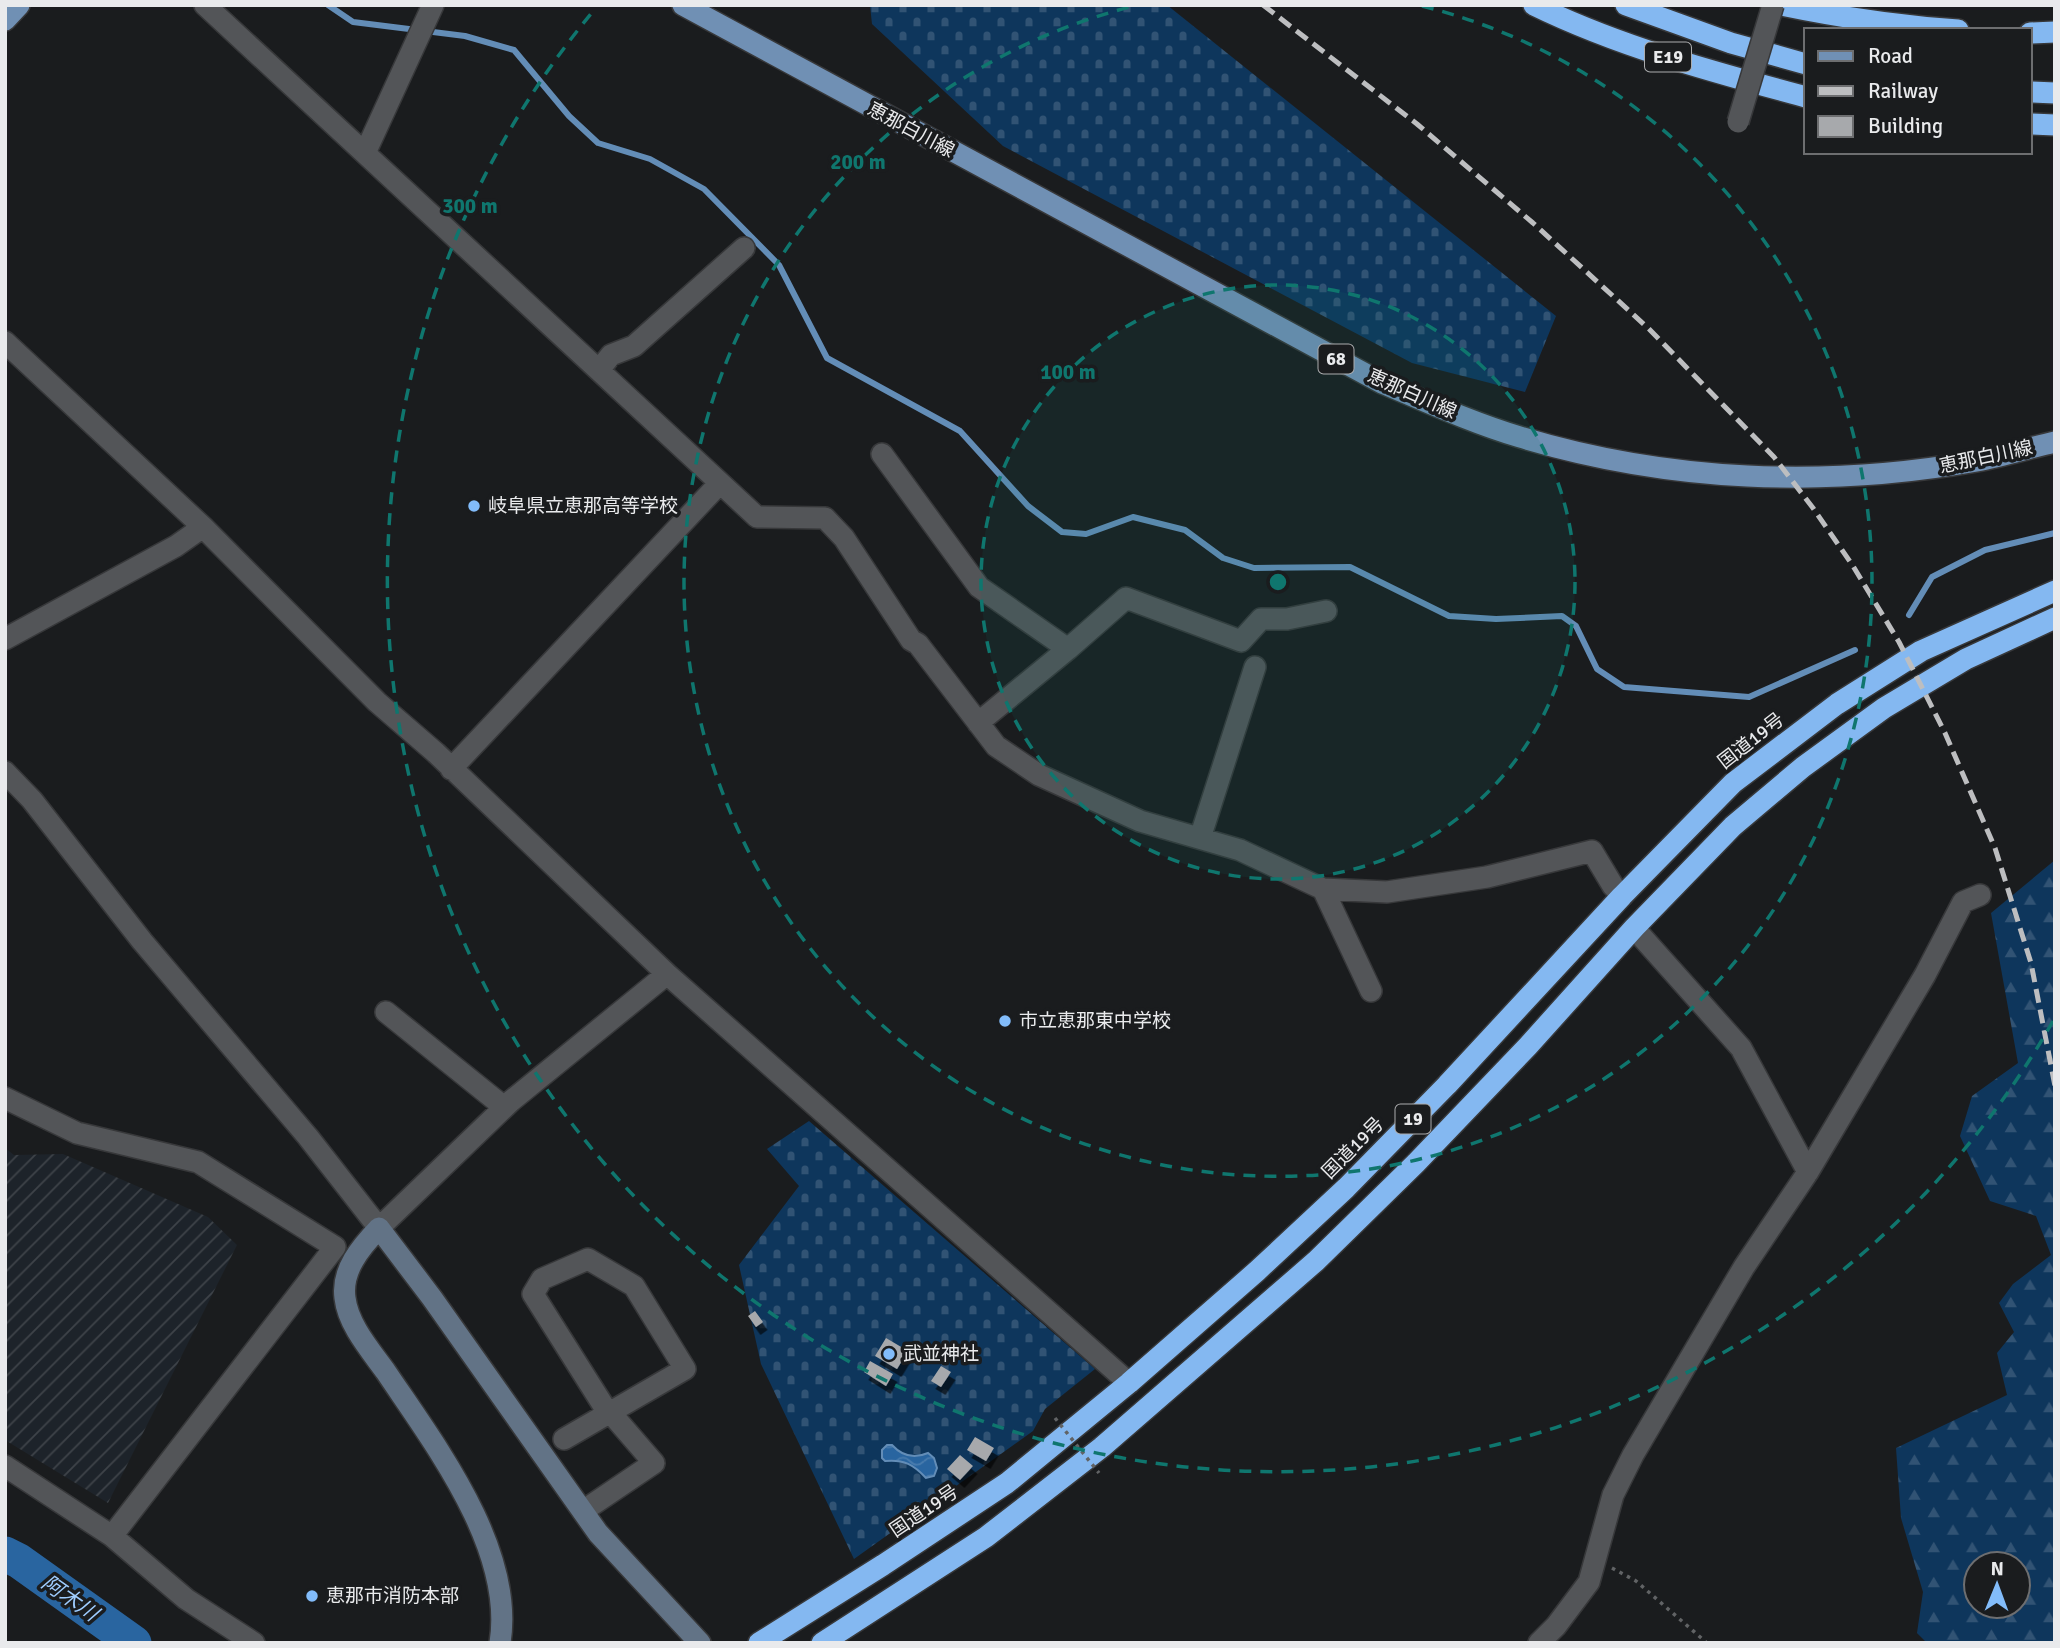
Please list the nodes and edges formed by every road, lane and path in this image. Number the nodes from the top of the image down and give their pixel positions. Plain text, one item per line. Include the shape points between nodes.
1 (19, 5) edge
2 (205, 5) edge
3 (433, 5) edge
4 (683, 5) edge
5 (1534, 5) edge
6 (1626, 5) edge
7 (1773, 5) edge
8 (1781, 5) edge
9 (5, 20) edge
10 (1939, 28) edge
11 (2055, 32) edge
12 (2032, 33) edge
13 (1804, 63) edge
14 (2032, 92) edge
15 (2055, 93) edge
16 (1804, 96) edge
17 (1738, 122) dead end
18 (2032, 124) edge
19 (2055, 125) edge
20 (365, 153) junction
21 (744, 248) dead end
22 (5, 342) edge
23 (599, 370) junction
24 (2055, 442) edge
25 (882, 454) dead end
26 (719, 484) junction
27 (203, 527) junction
28 (2055, 591) edge
29 (1326, 611) dead end
30 (2055, 618) edge
31 (5, 639) edge
32 (1068, 649) junction
33 (1255, 667) dead end
34 (978, 723) junction
35 (451, 769) junction
36 (5, 772) edge
37 (1200, 838) junction
38 (1323, 889) junction
39 (1980, 895) dead end
40 (1622, 896) junction
41 (1634, 928) junction
42 (667, 974) junction
43 (1371, 991) dead end
44 (386, 1012) dead end
45 (5, 1098) edge
46 (504, 1107) junction
47 (1808, 1172) junction
48 (379, 1228) junction
49 (1129, 1383) junction
50 (610, 1412) junction
51 (1055, 1418) dead end
52 (564, 1439) dead end
53 (5, 1466) edge
54 (1099, 1473) dead end
55 (583, 1511) junction
56 (113, 1536) junction
57 (1595, 1559) junction
58 (254, 1643) edge
59 (499, 1643) edge
60 (700, 1643) edge
61 (759, 1643) edge
62 (822, 1643) edge
63 (1539, 1643) edge
64 (1707, 1643) edge

1 - 9 main road
2 - 20 street
3 - 20 street
4 - 24 main road, 恵那白川線 / 68 via 1382,383 1519,437 1671,471 1797,478 1921,470
5 - 16 highway, E19 via 1650,52
6 - 13 highway, E19
7 - 17 street, bridge
8 - 10 highway
11 - 12 highway
14 - 15 highway
18 - 19 highway
20 - 23 street
21 - 23 street via 635,346 611,355
22 - 27 street
23 - 26 street
25 - 32 street via 979,586
26 - 34 street via 757,517 825,518 844,538 911,640
26 - 35 street
27 - 31 street via 176,547
27 - 35 street via 377,702
28 - 40 highway, 国道19号 / 19 via 1921,651 1837,704 1733,783
29 - 32 street via 1261,619 1241,641 1126,598
30 - 41 highway, 19 via 1966,659 1884,708 1803,767 1733,826
32 - 34 street
33 - 37 street
34 - 37 street via 996,746 1039,775 1140,821
35 - 42 street
36 - 48 street
37 - 38 street via 1240,850
38 - 40 street via 1387,892 1487,877 1592,851
38 - 43 street
39 - 47 street via 1963,902
40 - 49 highway, 国道19号 / 19 via 1346,1188
41 - 47 street via 1741,1048
41 - 62 highway, 19 via 1416,1163 1316,1261 1102,1447 986,1537
42 - 46 street
42 - 49 street
44 - 46 street
45 - 56 street via 77,1133 198,1162 335,1247
46 - 48 street
47 - 57 street via 1744,1267 1633,1455 1613,1495
48 - 55 street
48 - 59 street via 354,1258 344,1294 346,1305 472,1510 489,1552 499,1596
49 - 61 highway, 国道19号 / 19 via 1007,1483
50 - 50 street via 533,1294 542,1279 588,1259 634,1286 685,1369
50 - 52 street
50 - 55 street via 654,1463
51 - 54 path, bridge
53 - 56 street
55 - 60 street
56 - 58 street via 186,1599
57 - 63 street via 1589,1582
57 - 64 path via 1636,1581

